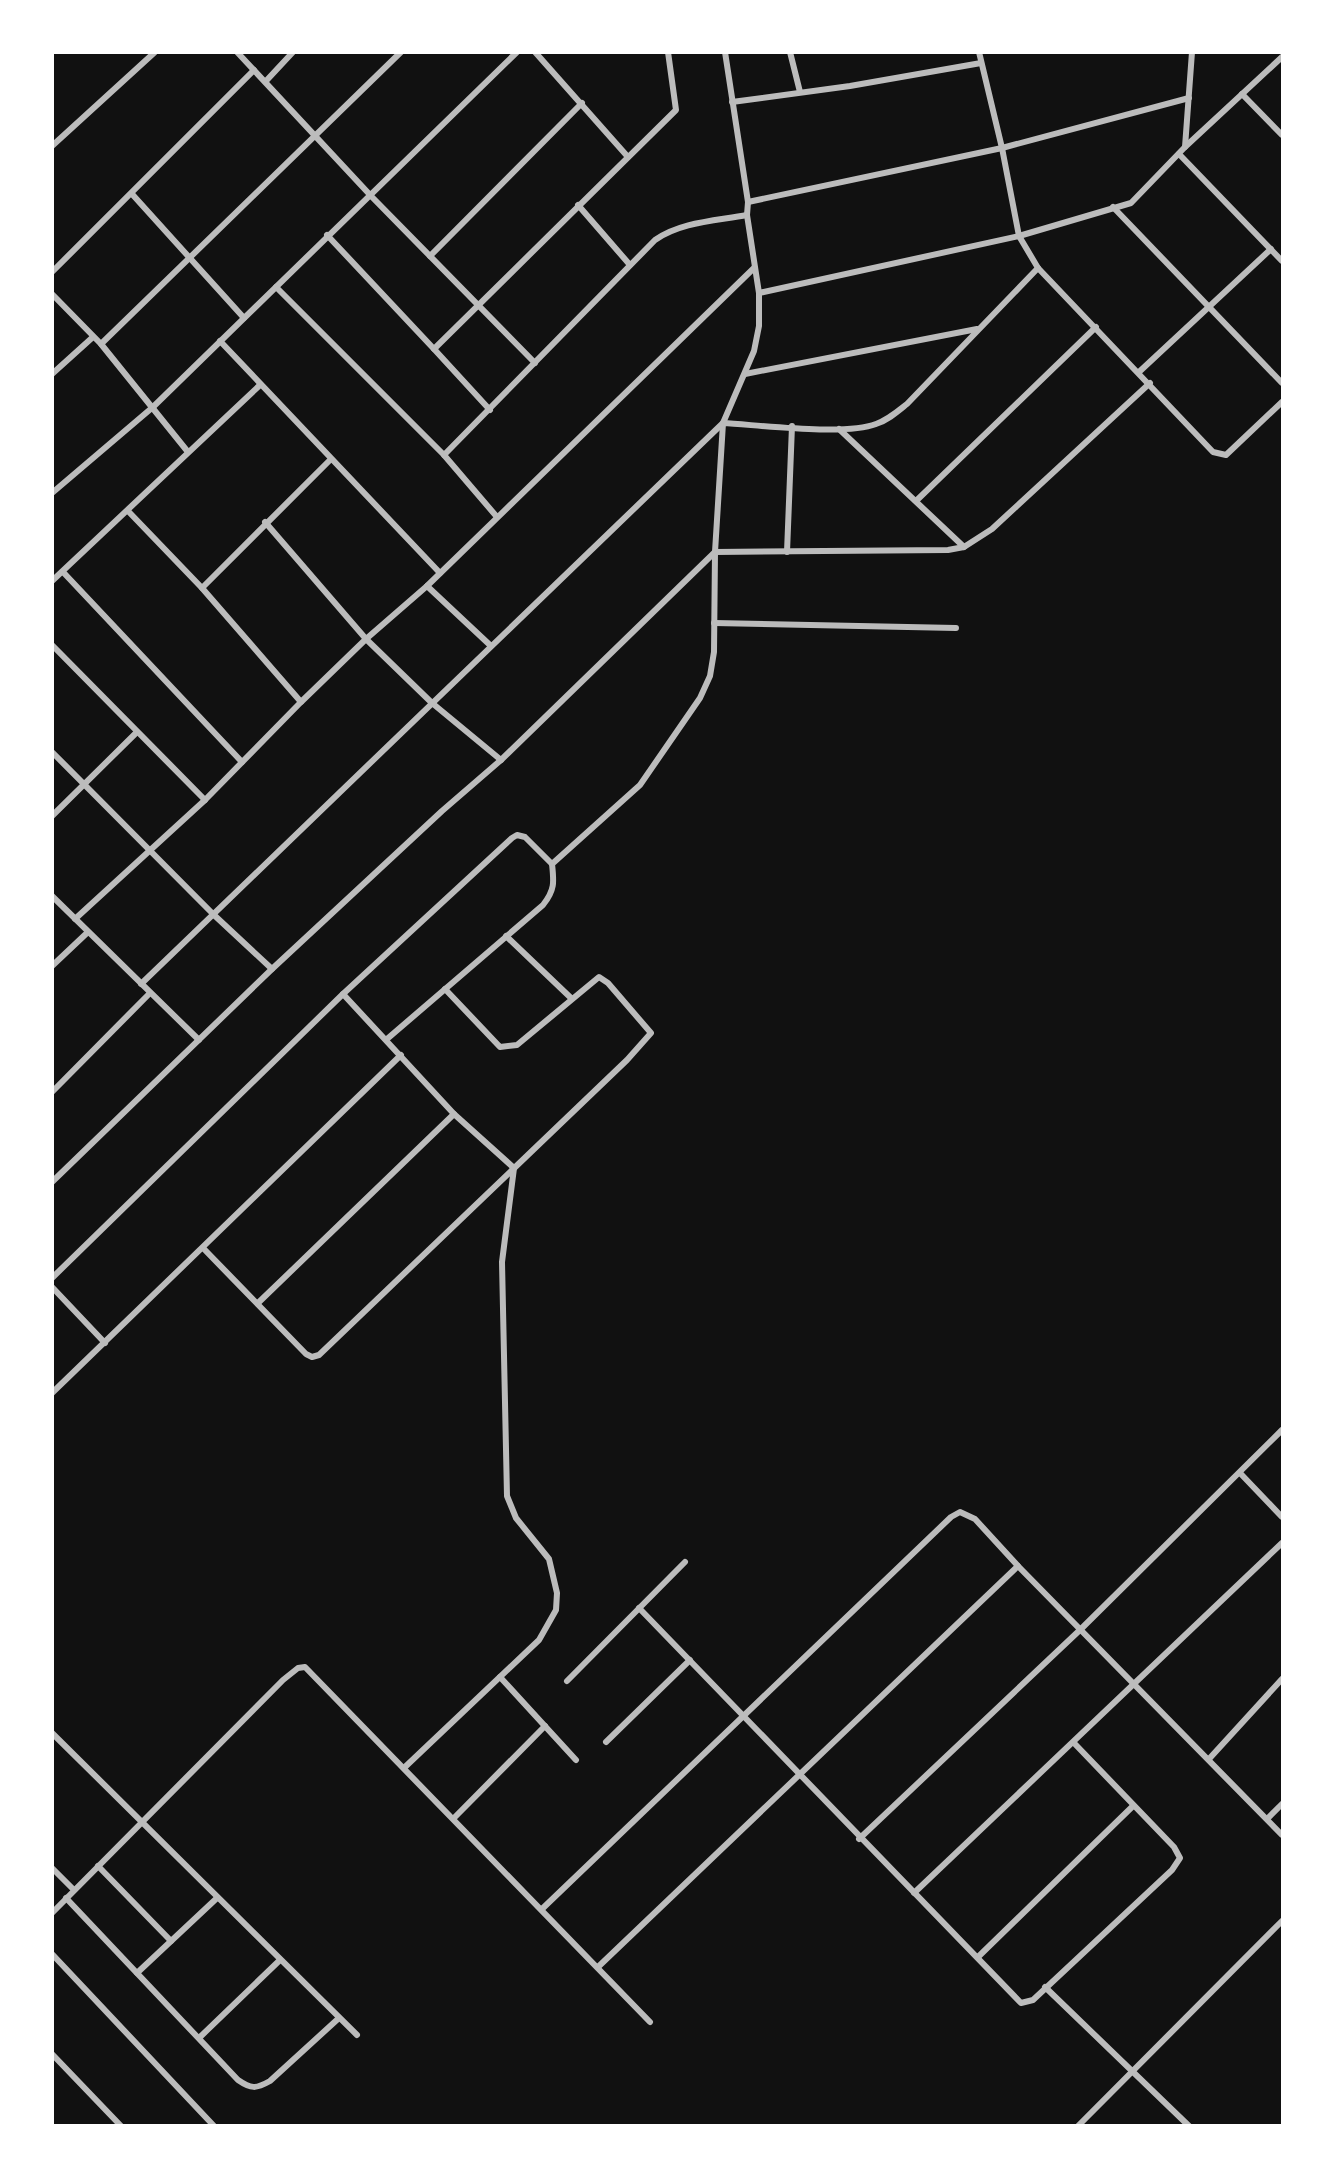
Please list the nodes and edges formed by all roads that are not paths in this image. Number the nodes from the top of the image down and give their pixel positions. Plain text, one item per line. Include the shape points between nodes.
1 (156, 52) edge
2 (237, 52) edge
3 (293, 52) edge
4 (401, 52) edge
5 (517, 52) edge
6 (535, 52) edge
7 (668, 52) edge
8 (725, 52) edge
9 (790, 52) edge
10 (979, 52) edge
11 (1192, 52) edge
12 (1282, 57) edge
13 (981, 63) junction
14 (254, 70) junction
15 (266, 81) junction
16 (800, 92) junction
17 (1242, 94) junction
18 (1189, 98) junction
19 (732, 102) junction
20 (582, 103) junction
21 (1282, 135) edge
22 (317, 136) junction
23 (52, 146) edge
24 (1185, 147) junction
25 (1002, 148) junction
26 (1179, 154) junction
27 (628, 157) junction
28 (132, 194) junction
29 (372, 197) junction
30 (748, 202) junction
31 (578, 205) junction
32 (1113, 207) junction
33 (747, 215) junction
34 (327, 235) junction
35 (1019, 236) junction
36 (1271, 249) junction
37 (430, 256) junction
38 (189, 259) junction
39 (1282, 261) edge
40 (630, 265) junction
41 (754, 268) junction
42 (1038, 268) junction
43 (52, 272) edge
44 (276, 287) junction
45 (759, 293) junction
46 (52, 294) edge
47 (479, 305) junction
48 (1209, 307) junction
49 (244, 318) junction
50 (1096, 327) junction
51 (978, 328) junction
52 (93, 337) junction
53 (219, 341) junction
54 (100, 344) junction
55 (434, 349) junction
56 (535, 363) junction
57 (1139, 372) junction
58 (52, 374) edge
59 (745, 374) junction
60 (1150, 383) junction
61 (1282, 383) edge
62 (260, 385) junction
63 (1282, 402) edge
64 (153, 407) junction
65 (490, 410) junction
66 (723, 423) junction
67 (792, 426) junction
68 (839, 429) junction
69 (188, 452) junction
70 (444, 455) junction
71 (331, 459) junction
72 (52, 494) edge
73 (916, 501) junction
74 (128, 511) junction
75 (497, 517) junction
76 (265, 522) junction
77 (964, 547) junction
78 (715, 552) junction
79 (787, 552) junction
80 (63, 572) junction
81 (440, 573) junction
82 (52, 581) edge
83 (427, 586) junction
84 (202, 588) junction
85 (714, 623) junction
86 (956, 628) dead end
87 (366, 639) junction
88 (52, 645) edge
89 (491, 646) junction
90 (301, 702) junction
91 (432, 703) junction
92 (137, 732) junction
93 (52, 752) edge
94 (501, 760) junction
95 (242, 762) junction
96 (84, 784) junction
97 (205, 800) junction
98 (52, 816) edge
99 (149, 850) junction
100 (552, 864) junction
101 (52, 896) edge
102 (214, 915) junction
103 (75, 919) junction
104 (88, 932) junction
105 (506, 936) junction
106 (52, 966) edge
107 (272, 969) junction
108 (141, 984) junction
109 (445, 988) junction
110 (150, 993) junction
111 (343, 994) junction
112 (571, 998) junction
113 (200, 1040) junction
114 (387, 1040) junction
115 (401, 1055) junction
116 (52, 1092) edge
117 (454, 1114) junction
118 (514, 1168) junction
119 (52, 1182) edge
120 (204, 1249) junction
121 (52, 1278) edge
122 (52, 1287) edge
123 (258, 1303) junction
124 (105, 1342) junction
125 (52, 1393) edge
126 (1282, 1430) edge
127 (1240, 1473) junction
128 (1282, 1517) edge
129 (1282, 1543) edge
130 (686, 1562) dead end
131 (1018, 1566) junction
132 (639, 1608) junction
133 (1081, 1629) junction
134 (690, 1660) junction
135 (500, 1677) junction
136 (1282, 1679) edge
137 (567, 1681) dead end
138 (1135, 1685) junction
139 (743, 1714) junction
140 (545, 1726) junction
141 (52, 1733) edge
142 (606, 1742) dead end
143 (1074, 1743) junction
144 (1209, 1759) junction
145 (576, 1760) dead end
146 (405, 1767) junction
147 (800, 1774) junction
148 (1282, 1804) edge
149 (1133, 1806) junction
150 (454, 1818) junction
151 (1267, 1820) junction
152 (142, 1822) junction
153 (1282, 1835) edge
154 (860, 1839) junction
155 (98, 1866) junction
156 (52, 1868) edge
157 (74, 1890) junction
158 (914, 1893) junction
159 (66, 1898) junction
160 (217, 1898) junction
161 (542, 1909) junction
162 (52, 1912) edge
163 (1282, 1921) edge
164 (171, 1941) junction
165 (52, 1954) edge
166 (978, 1957) junction
167 (280, 1960) junction
168 (598, 1967) junction
169 (137, 1973) junction
170 (1045, 1987) junction
171 (339, 2018) junction
172 (650, 2022) dead end
173 (357, 2035) dead end
174 (199, 2038) junction
175 (52, 2054) edge
176 (1132, 2070) junction
177 (121, 2126) edge
178 (214, 2126) edge
179 (1078, 2126) edge
180 (1190, 2126) edge

1 - 23 street
2 - 14 street
3 - 15 street
4 - 22 street
5 - 29 street
6 - 20 street
7 - 27 street via 676,110
8 - 19 street
9 - 16 street
10 - 13 street
11 - 18 street
12 - 17 street
13 - 16 street
13 - 25 street
14 - 15 street
14 - 28 street
15 - 22 street
16 - 19 street
17 - 21 street
17 - 24 street
18 - 24 street
18 - 25 street
19 - 30 street
20 - 27 street
20 - 37 street
22 - 29 street
22 - 38 street
24 - 26 street
25 - 30 street
25 - 35 street
26 - 32 street via 1131,203
26 - 36 street
27 - 31 street
28 - 38 street
28 - 43 street
29 - 34 street
29 - 37 street
30 - 33 street
31 - 40 street
31 - 47 street
32 - 35 street
32 - 48 street
33 - 40 street via 668,231
33 - 41 street
34 - 44 street
34 - 55 street
35 - 42 street
35 - 45 street
36 - 39 street
36 - 48 street
37 - 47 street
38 - 49 street
38 - 54 street
40 - 56 street
41 - 45 street
41 - 75 street
42 - 50 street
42 - 51 street
44 - 49 street
44 - 70 street
45 - 59 street via 759,326
46 - 52 street
47 - 55 street
47 - 56 street
48 - 57 street
48 - 61 street
49 - 53 street
50 - 57 street
50 - 73 street
51 - 59 street
51 - 68 street via 891,417 874,425
52 - 54 street
52 - 58 street
53 - 62 street
53 - 64 street
54 - 64 street
55 - 65 street
56 - 65 street
57 - 60 street
59 - 66 street
60 - 63 street via 1220,455 1226,455
60 - 77 street via 992,529
62 - 69 street
62 - 71 street
64 - 69 street
64 - 72 street
65 - 70 street
66 - 67 street
66 - 78 street
66 - 89 street
67 - 68 street
67 - 79 street
68 - 73 street
69 - 74 street
70 - 75 street
71 - 76 street
71 - 81 street
73 - 77 street
74 - 80 street
74 - 84 street
75 - 81 street
76 - 84 street
76 - 87 street
77 - 79 street
78 - 79 street
78 - 85 street
78 - 94 street
80 - 82 street
80 - 95 street
81 - 83 street
83 - 87 street
83 - 89 street
84 - 90 street
85 - 86 street
85 - 100 street via 710,676 700,698 640,785
87 - 90 street
87 - 91 street
88 - 92 street
89 - 91 street
90 - 95 street
91 - 94 street
91 - 102 street
92 - 96 street
92 - 97 street
93 - 96 street
94 - 107 street
95 - 97 street
96 - 98 street
96 - 99 street
97 - 99 street
99 - 102 street
99 - 103 street
100 - 105 street via 555,885 551,895
100 - 111 street via 525,837 517,835
101 - 103 street
102 - 107 street
102 - 108 street
103 - 104 street
104 - 106 street
104 - 108 street
105 - 109 street
105 - 112 street
107 - 113 street
108 - 110 street
109 - 112 street via 500,1047 507,1048 517,1045
109 - 114 street
110 - 113 street
110 - 116 street
111 - 114 street
111 - 121 street
112 - 118 street via 599,977 651,1033
113 - 119 street
114 - 115 street
115 - 117 street
115 - 120 street
117 - 118 street
117 - 123 street
118 - 123 street via 319,1355 306,1354
118 - 135 street via 502,1262 507,1496 516,1518 549,1559 557,1593 556,1610 548,1627
120 - 123 street
120 - 124 street
122 - 124 street
124 - 125 street
126 - 127 street
127 - 128 street
127 - 133 street
129 - 138 street
130 - 132 street
131 - 133 street
131 - 139 street via 968,1513 960,1512
131 - 147 street
132 - 134 street
132 - 137 street
133 - 138 street
133 - 154 street
134 - 139 street
134 - 142 street
135 - 140 street
135 - 146 street
136 - 144 street
138 - 143 street
138 - 144 street
139 - 147 street
139 - 161 street
140 - 145 street
140 - 150 street
141 - 152 street
143 - 149 street
143 - 158 street
144 - 151 street
146 - 150 street
146 - 152 street via 313,1672 298,1668
147 - 154 street
147 - 168 street
148 - 151 street
149 - 166 street
149 - 170 street via 1180,1858 1172,1870
150 - 161 street
151 - 153 street
152 - 155 street
152 - 160 street
154 - 158 street
155 - 157 street
155 - 164 street
156 - 157 street
157 - 159 street
158 - 166 street
159 - 162 street
159 - 169 street
160 - 164 street
160 - 167 street
161 - 168 street
163 - 176 street
164 - 169 street
165 - 178 street
166 - 170 street via 1020,2002 1032,2000
167 - 171 street
167 - 174 street
168 - 172 street
169 - 174 street
170 - 176 street
171 - 173 street
171 - 174 street via 259,2088 250,2088 238,2080
175 - 177 street
176 - 179 street
176 - 180 street

